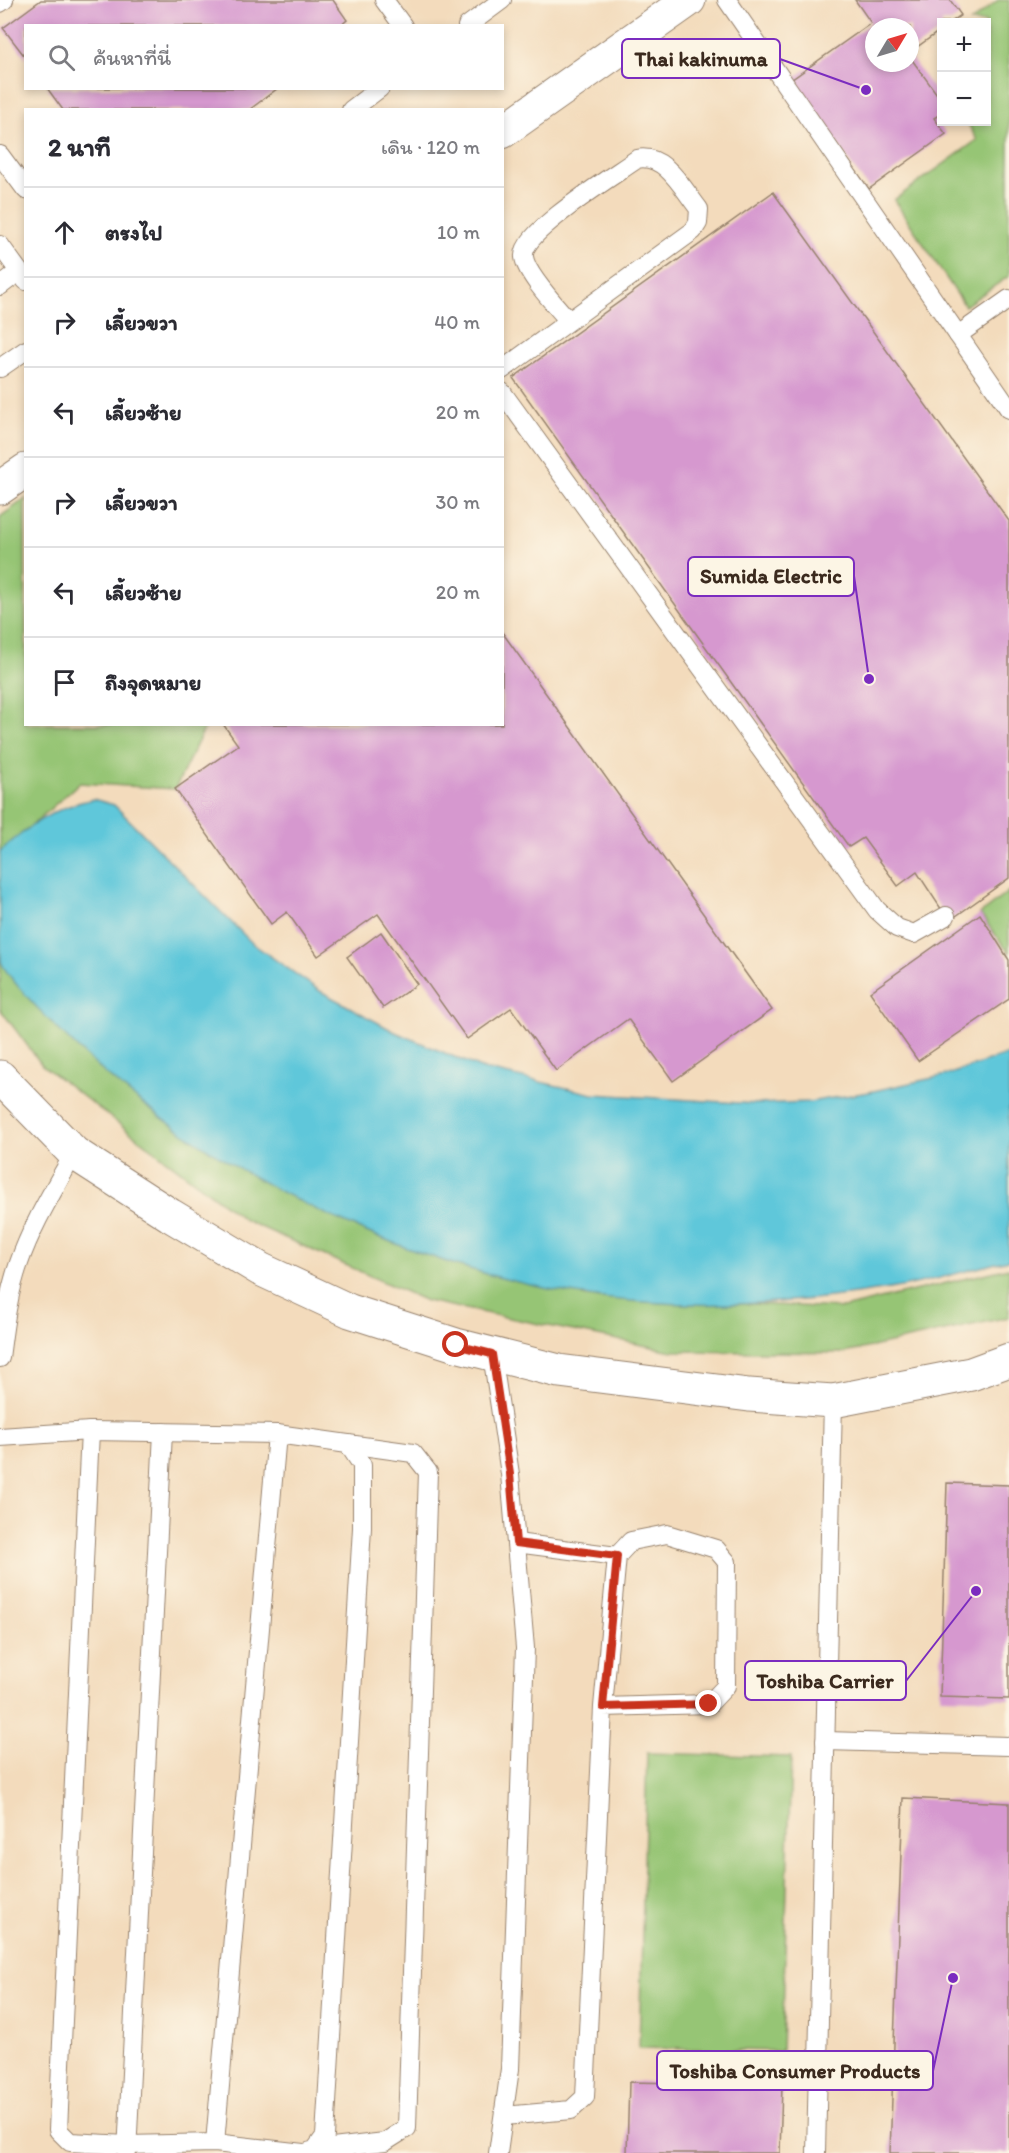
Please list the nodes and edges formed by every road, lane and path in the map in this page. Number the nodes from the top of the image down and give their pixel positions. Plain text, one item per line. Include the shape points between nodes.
1 (384, 0) edge
2 (502, 0) edge
3 (689, 0) edge
4 (727, 0) edge
5 (402, 24) edge
6 (470, 24) edge
7 (377, 90) edge
8 (354, 108) edge
9 (504, 131) edge
10 (0, 155) edge
11 (24, 187) edge
12 (0, 246) edge
13 (21, 277) edge
14 (0, 286) edge
15 (1009, 299) edge
16 (568, 321) junction
17 (958, 335) junction
18 (24, 351) edge
19 (0, 368) edge
20 (504, 369) edge
21 (504, 395) edge
22 (1009, 409) edge
23 (24, 471) edge
24 (0, 488) edge
25 (946, 916) dead end
26 (0, 1077) edge
27 (74, 1153) junction
28 (492, 1354) junction
29 (0, 1358) edge
30 (1009, 1360) edge
31 (833, 1401) junction
32 (90, 1431) junction
33 (163, 1432) junction
34 (277, 1434) junction
35 (0, 1437) edge
36 (348, 1444) junction
37 (516, 1543) junction
38 (617, 1556) junction
39 (603, 1707) junction
40 (825, 1741) junction
41 (1009, 1746) edge
42 (504, 2116) junction
43 (215, 2143) junction
44 (127, 2149) edge
45 (308, 2152) edge
46 (498, 2153) edge
47 (816, 2153) edge

1 - 5 lane
2 - 6 lane
3 - 9 street
4 - 17 lane
7 - 8 lane
10 - 11 lane
12 - 13 lane
13 - 14 lane
15 - 17 lane
16 - 16 lane via 693,231 698,223 699,209 656,159 637,159 541,227 525,246 525,261
16 - 20 lane
17 - 22 lane
18 - 19 lane
21 - 25 lane via 877,910 897,928 914,934
23 - 24 street
26 - 27 street
27 - 28 street via 260,1269 350,1311
27 - 29 lane via 19,1262 6,1309
28 - 31 street via 559,1371 749,1395
28 - 37 lane
30 - 31 street via 971,1374
31 - 40 lane
32 - 33 lane
32 - 35 lane
32 - 44 lane via 58,2130 70,2142
33 - 34 lane
33 - 44 lane
34 - 36 lane
34 - 43 lane
36 - 45 lane via 362,1465 362,1528 325,2136
36 - 45 lane via 413,1453 428,1472 406,2128 385,2142
37 - 38 lane
37 - 42 lane via 525,1648 510,2069
38 - 39 lane
38 - 39 lane via 632,1541 667,1534 716,1549 727,1562 726,1686 709,1704
39 - 42 lane via 585,2097 571,2110
40 - 41 lane
40 - 47 lane
42 - 46 lane
43 - 44 lane
43 - 45 lane

